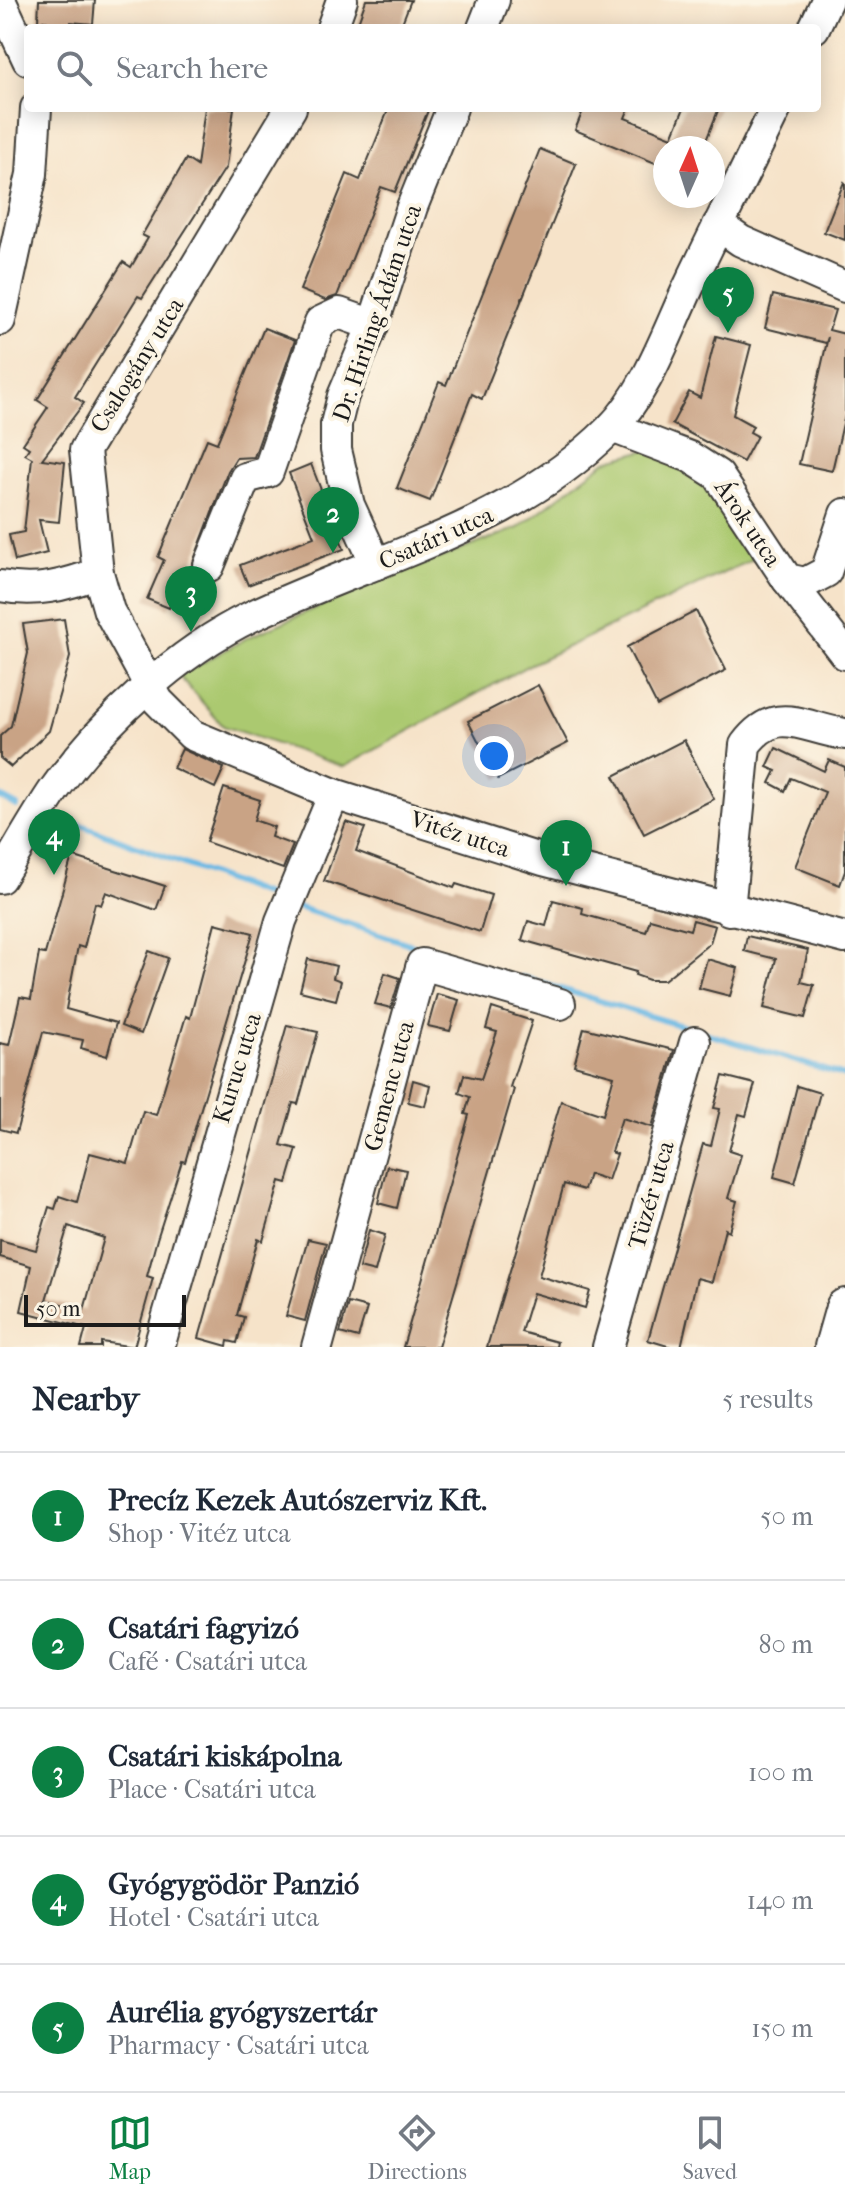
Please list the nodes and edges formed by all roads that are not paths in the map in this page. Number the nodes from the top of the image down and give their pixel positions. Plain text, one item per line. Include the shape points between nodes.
1 (0, 0) edge
2 (342, 0) edge
3 (494, 0) edge
4 (827, 0) edge
5 (333, 24) edge
6 (485, 24) edge
7 (816, 24) edge
8 (24, 51) edge
9 (36, 112) edge
10 (289, 112) edge
11 (450, 112) edge
12 (774, 112) edge
13 (718, 225) junction
14 (845, 287) edge
15 (0, 320) edge
16 (373, 325) junction
17 (612, 427) junction
18 (845, 514) edge
19 (376, 564) junction
20 (209, 566) dead end
21 (98, 573) junction
22 (787, 579) junction
23 (0, 586) edge
24 (845, 654) edge
25 (149, 686) junction
26 (845, 734) edge
27 (334, 794) junction
28 (0, 878) edge
29 (729, 910) junction
30 (845, 937) edge
31 (560, 1004) dead end
32 (695, 1042) dead end
33 (845, 1308) edge
34 (159, 1347) edge
35 (317, 1347) edge
36 (608, 1347) edge
37 (834, 1347) edge

1 - 8 street
2 - 5 street
3 - 6 street
4 - 7 street
9 - 15 street via 32,174
10 - 21 street, Csalogány utca via 85,450
11 - 16 street, Dr. Hirling Ádám utca
12 - 13 street, Csatári utca
13 - 14 street via 741,241
13 - 17 street, Csatári utca via 651,367
16 - 19 street, Dr. Hirling Ádám utca via 343,396 336,450 349,505
16 - 20 street via 339,313 320,322 268,472 245,478
17 - 19 street, Csatári utca via 509,505
17 - 22 street, Árok utca via 690,457 718,475
18 - 22 street, Árok utca via 826,572 805,583
19 - 25 street, Csatári utca via 251,617 194,650
21 - 23 street via 59,587 24,591
21 - 25 street, Csalogány utca via 109,611
22 - 24 street
25 - 27 street, Vitéz utca via 192,735
25 - 28 street, Csatári utca via 55,789
26 - 29 street via 785,719 759,726 745,745
27 - 29 street, Vitéz utca via 504,849
27 - 34 street, Kuruc utca via 281,921
29 - 30 street, Vitéz utca
31 - 35 street, Gemenc utca via 422,964
32 - 36 street, Tüzér utca
33 - 37 main road

